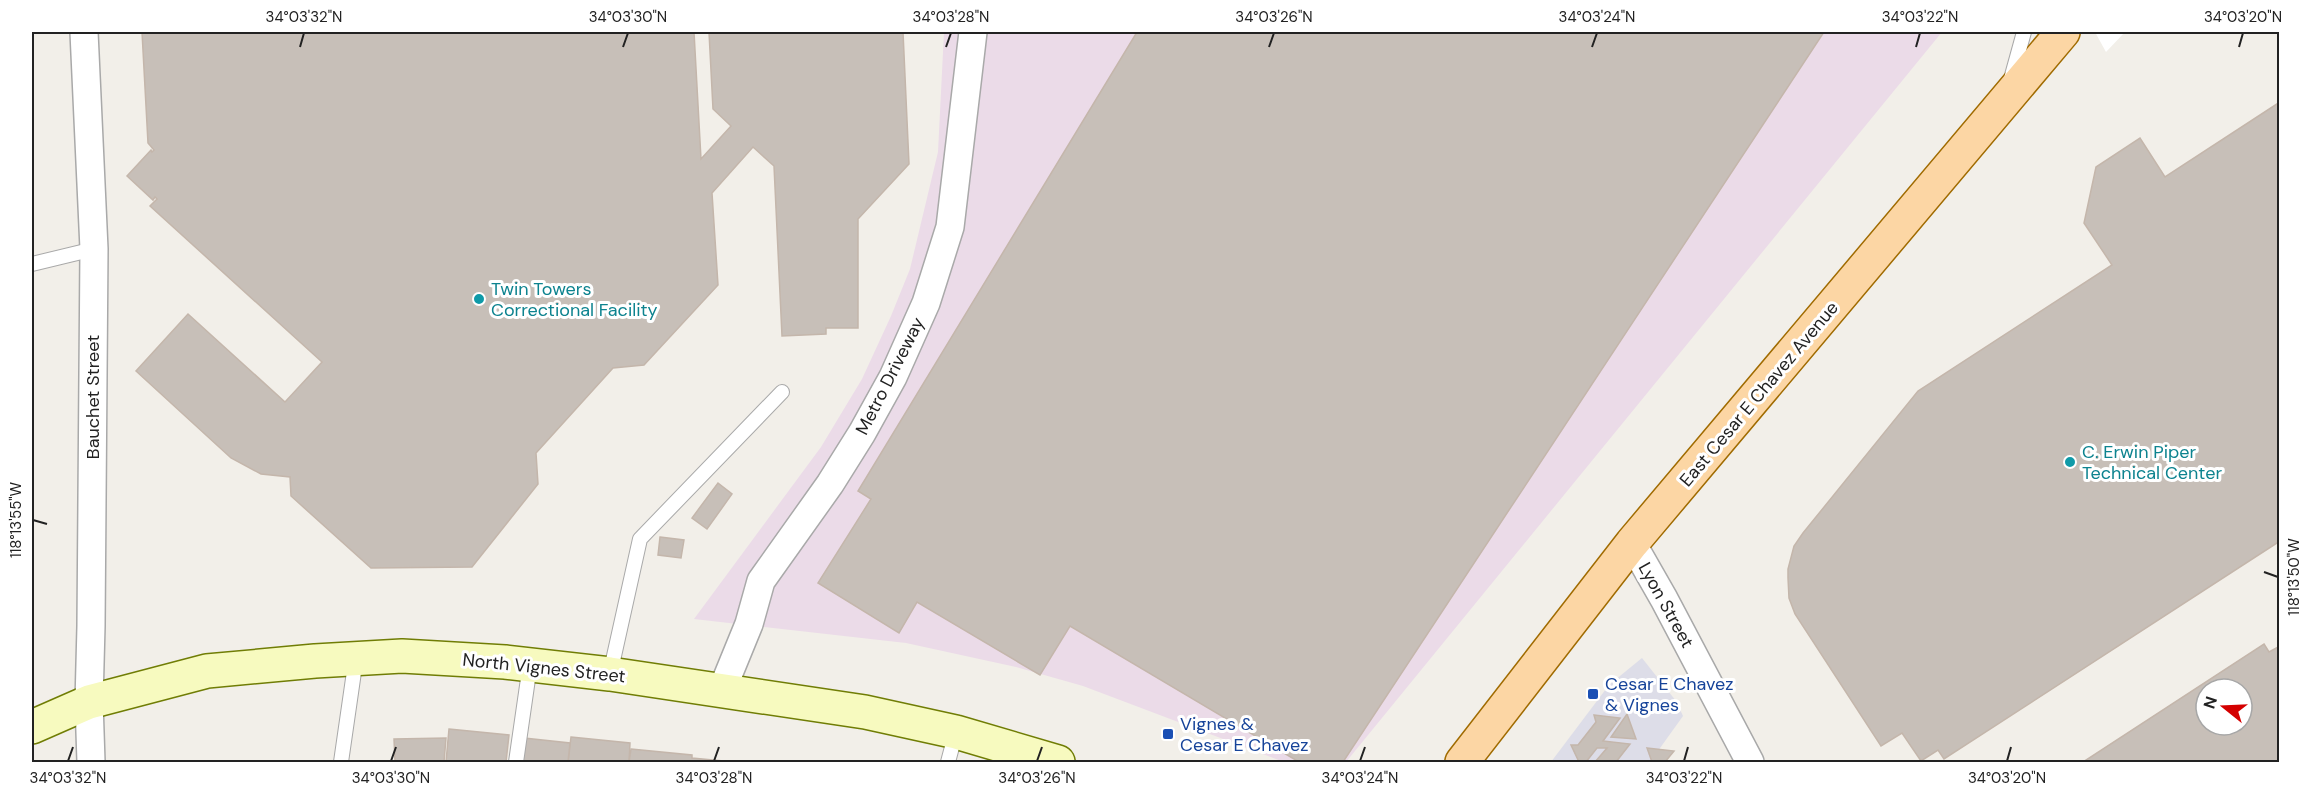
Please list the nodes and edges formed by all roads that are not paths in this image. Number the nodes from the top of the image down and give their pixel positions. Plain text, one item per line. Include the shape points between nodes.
1 (84, 32) edge
2 (974, 32) edge
3 (2024, 32) edge
4 (2063, 32) edge
5 (2005, 102) junction
6 (94, 249) junction
7 (32, 265) edge
8 (782, 392) dead end
9 (1632, 543) junction
10 (356, 658) junction
11 (530, 665) junction
12 (610, 674) junction
13 (722, 690) junction
14 (89, 702) junction
15 (32, 727) edge
16 (952, 747) edge
17 (90, 762) edge
18 (341, 762) edge
19 (516, 762) edge
20 (1058, 762) edge
21 (1462, 762) edge
22 (1750, 762) edge

1 - 6 street, Bauchet Street
2 - 13 street, Metro Driveway via 950,227 926,303 893,377 862,433 761,581 749,624
3 - 5 lane
4 - 5 main road, East Cesar E Chavez Avenue
5 - 9 main road, East Cesar E Chavez Avenue
6 - 7 lane
6 - 14 street, Bauchet Street
8 - 12 lane via 640,539
9 - 21 main road, East Cesar E Chavez Avenue
9 - 22 street, Lyon Street
10 - 11 main road, North Vignes Street via 402,656
10 - 14 main road, North Vignes Street via 207,671
10 - 18 lane
11 - 12 main road, North Vignes Street
11 - 19 lane
12 - 13 main road, North Vignes Street
13 - 16 main road, North Vignes Street via 865,712
14 - 15 main road, North Vignes Street
14 - 17 street, Bauchet Street
16 - 20 main road, North Vignes Street

